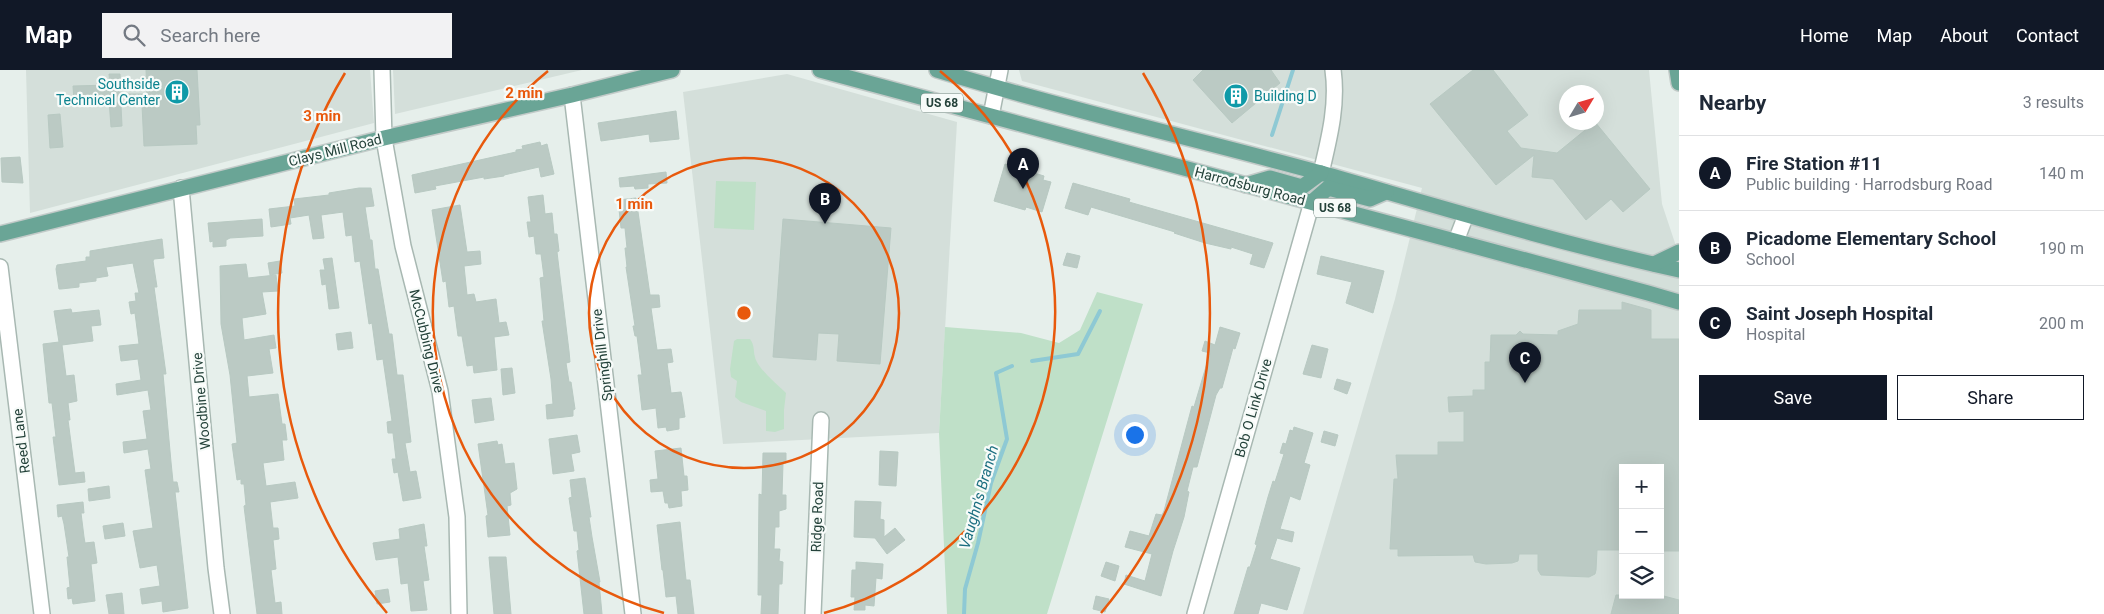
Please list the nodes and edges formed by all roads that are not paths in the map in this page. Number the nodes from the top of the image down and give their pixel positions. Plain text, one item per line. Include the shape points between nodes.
1 (382, 70) edge
2 (672, 70) edge
3 (820, 70) edge
4 (937, 70) edge
5 (1000, 70) edge
6 (1333, 70) edge
7 (1678, 70) edge
8 (1679, 83) edge
9 (997, 87) junction
10 (572, 95) junction
11 (991, 116) junction
12 (384, 138) junction
13 (1321, 173) junction
14 (1246, 185) junction
15 (181, 188) junction
16 (1386, 192) junction
17 (1312, 202) junction
18 (1466, 215) junction
19 (0, 234) edge
20 (1456, 241) junction
21 (1679, 252) edge
22 (1654, 264) junction
23 (0, 267) edge
24 (1679, 270) edge
25 (1679, 302) edge
26 (821, 420) dead end
27 (42, 614) edge
28 (222, 614) edge
29 (460, 614) edge
30 (633, 614) edge
31 (813, 614) edge
32 (1195, 614) edge

1 - 12 street, McCubbing Drive
2 - 10 main road, Clays Mill Road
3 - 11 main road, Harrodsburg Road / US 68
4 - 9 main road, US 68
5 - 9 street
6 - 13 street via 1333,113
7 - 8 main road
9 - 11 street
9 - 13 main road, US 68
10 - 12 main road, Clays Mill Road
10 - 30 street, Springhill Drive
11 - 14 main road, Harrodsburg Road / US 68
12 - 15 main road, Clays Mill Road
12 - 29 street, McCubbing Drive via 403,246 440,391 457,517
13 - 14 main road via 1302,187 1270,178
13 - 16 main road, US 68
14 - 17 main road, Harrodsburg Road / US 68
15 - 19 main road, Clays Mill Road
15 - 28 street, Woodbine Drive
16 - 17 main road via 1370,199 1328,188
16 - 18 main road, US 68
17 - 20 main road, Harrodsburg Road / US 68
17 - 32 street, Bob O Link Drive
18 - 20 street
18 - 22 main road, US 68
20 - 25 main road, Harrodsburg Road / US 68
21 - 22 main road
22 - 24 main road, US 68
23 - 27 street, Reed Lane
26 - 31 street, Ridge Road

